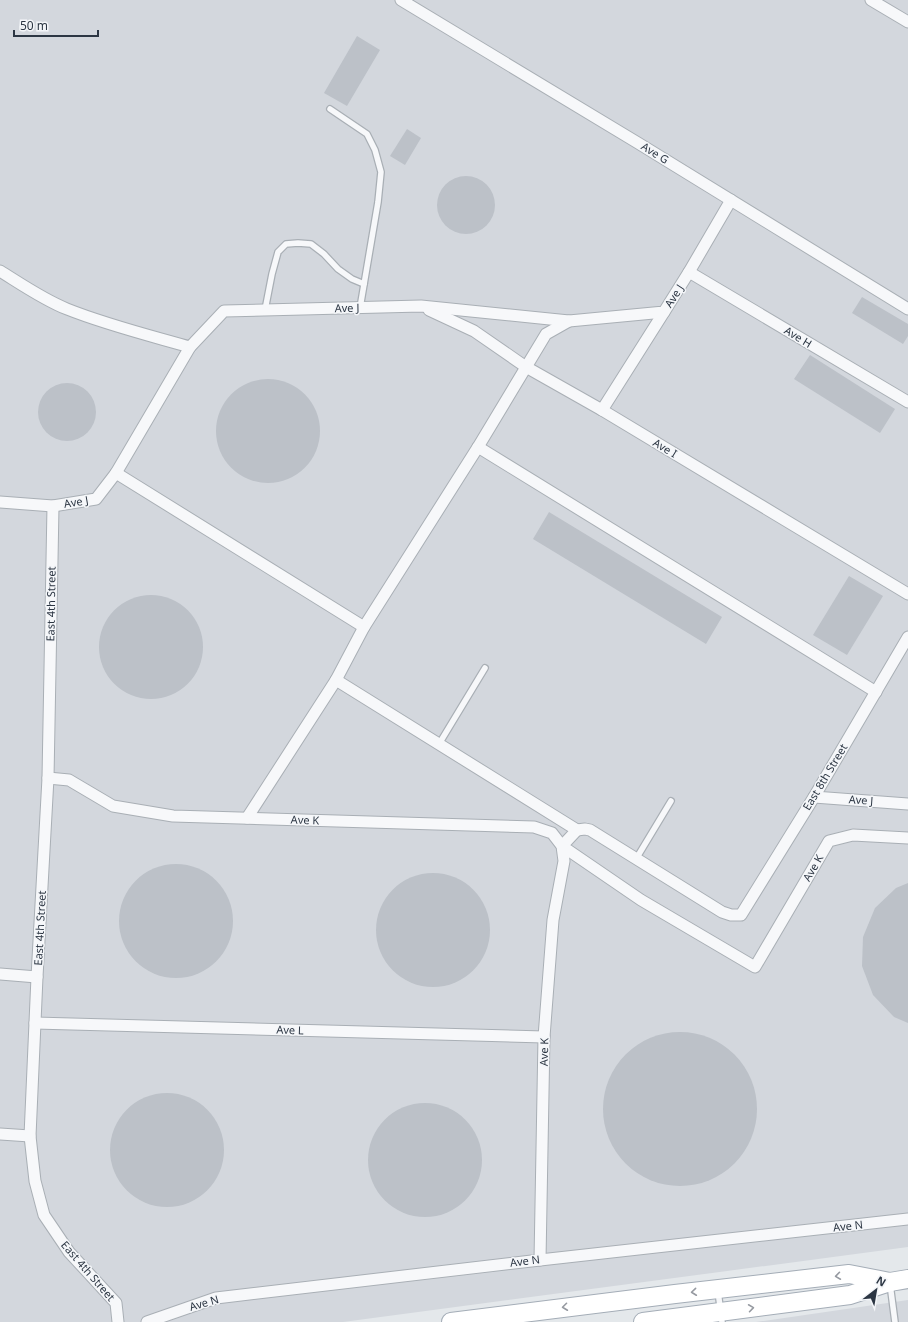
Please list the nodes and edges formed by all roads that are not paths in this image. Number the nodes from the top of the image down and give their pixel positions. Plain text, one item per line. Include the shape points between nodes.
1 (401, 0) edge
2 (872, 0) edge
3 (908, 22) edge
4 (330, 109) dead end
5 (731, 200) junction
6 (0, 271) edge
7 (689, 272) junction
8 (364, 284) junction
9 (421, 306) junction
10 (360, 308) junction
11 (908, 309) edge
12 (265, 310) junction
13 (664, 312) junction
14 (569, 321) junction
15 (190, 347) junction
16 (526, 367) junction
17 (908, 402) edge
18 (602, 410) junction
19 (478, 447) junction
20 (116, 473) junction
21 (0, 502) edge
22 (53, 506) junction
23 (908, 594) edge
24 (364, 627) junction
25 (908, 638) edge
26 (485, 668) dead end
27 (336, 680) junction
28 (876, 692) junction
29 (439, 744) junction
30 (48, 778) junction
31 (814, 797) junction
32 (671, 801) dead end
33 (908, 804) edge
34 (247, 818) junction
35 (577, 830) junction
36 (908, 838) edge
37 (562, 846) junction
38 (636, 859) junction
39 (0, 974) edge
40 (37, 977) junction
41 (35, 1022) junction
42 (544, 1037) junction
43 (0, 1134) edge
44 (30, 1136) junction
45 (908, 1220) edge
46 (540, 1260) junction
47 (908, 1280) edge
48 (890, 1282) junction
49 (718, 1289) junction
50 (721, 1317) edge
51 (118, 1322) edge
52 (147, 1322) edge
53 (451, 1322) edge
54 (643, 1322) edge
55 (895, 1322) edge

1 - 5 street, Ave G
2 - 3 street
4 - 8 lane via 367,134 381,172
5 - 7 street, Ave J
5 - 11 street, Ave G
6 - 15 street via 66,308 124,329
7 - 13 street, Ave J
7 - 17 street, Ave H
8 - 10 lane
8 - 12 lane via 338,269 311,244 286,244 278,252
9 - 10 street, Ave J
9 - 14 street, Ave J
9 - 16 street, Ave I via 474,331
10 - 12 street, Ave J
12 - 15 street, Ave J via 224,311
13 - 14 street, Ave J
13 - 18 street
14 - 16 street via 546,334
15 - 20 street, Ave J
16 - 18 street, Ave I
16 - 19 street
18 - 23 street, Ave I
19 - 24 street
19 - 28 street
20 - 22 street, Ave J via 96,498
20 - 24 street
21 - 22 street, Ave J
22 - 30 street, East 4th Street
24 - 27 street
25 - 28 street, East 8th Street
26 - 29 lane
27 - 29 street
27 - 34 street
28 - 31 street, East 8th Street
29 - 35 street
30 - 34 street, Ave K via 69,780 113,806 173,816
30 - 40 street, East 4th Street
31 - 33 street, Ave J
31 - 38 street, East 8th Street via 741,915 722,912
32 - 38 lane
34 - 37 street, Ave K via 534,827 552,832
35 - 37 street
35 - 38 street via 590,830
36 - 37 street, Ave K via 854,835 829,841 755,967 641,900
37 - 42 street, Ave K via 564,861 553,920
39 - 40 street
40 - 41 street, East 4th Street
41 - 42 street, Ave L
41 - 44 street, East 4th Street
42 - 46 street, Ave K
43 - 44 street
44 - 51 street, East 4th Street via 35,1181 44,1214 69,1252 116,1303
45 - 46 street, Ave N
46 - 52 street, Ave N via 216,1298
47 - 48 main road
48 -> 49 main road via 849,1274
50 -> 48 main road via 850,1295
48 - 55 lane
49 - 50 lane
49 -> 53 main road
50 - 54 main road

